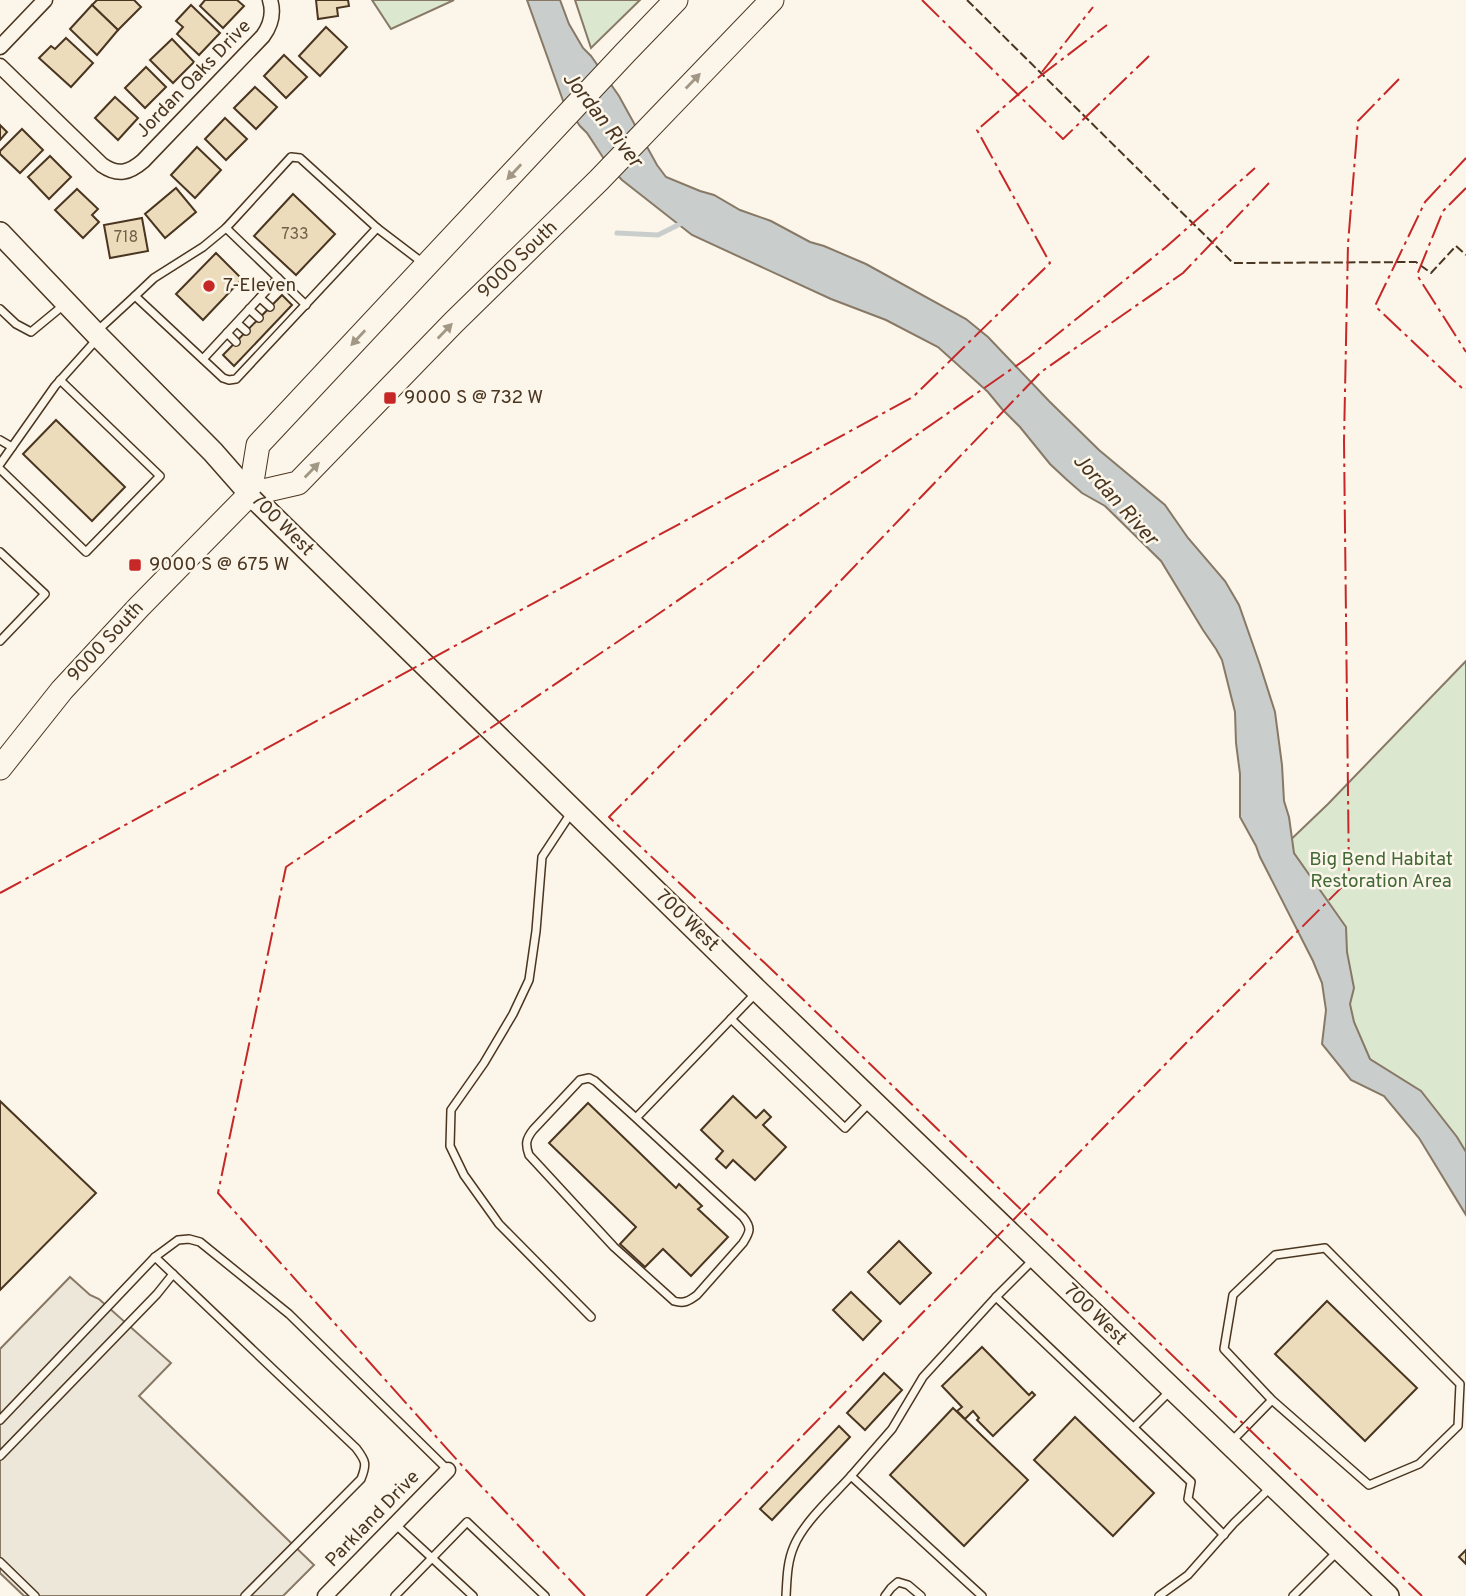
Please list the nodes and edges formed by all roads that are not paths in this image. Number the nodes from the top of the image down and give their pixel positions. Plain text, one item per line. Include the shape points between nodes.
1 (45, 0) edge
2 (270, 0) edge
3 (676, 0) edge
4 (772, 0) edge
5 (0, 47) edge
6 (0, 66) edge
7 (226, 228) junction
8 (377, 228) junction
9 (0, 233) edge
10 (426, 266) junction
11 (278, 278) junction
12 (135, 296) junction
13 (260, 298) junction
14 (67, 303) junction
15 (306, 305) junction
16 (270, 307) dead end
17 (0, 309) edge
18 (249, 309) junction
19 (281, 317) dead end
20 (259, 318) dead end
21 (237, 323) junction
22 (288, 324) junction
23 (270, 328) dead end
24 (246, 331) dead end
25 (227, 333) junction
26 (97, 335) junction
27 (277, 335) junction
28 (257, 341) dead end
29 (236, 342) dead end
30 (265, 348) junction
31 (246, 353) dead end
32 (203, 359) junction
33 (254, 360) junction
34 (60, 380) junction
35 (0, 440) edge
36 (12, 447) junction
37 (0, 467) edge
38 (250, 494) junction
39 (0, 552) edge
40 (0, 641) edge
41 (2, 762) edge
42 (573, 810) junction
43 (758, 991) junction
44 (731, 1018) junction
45 (872, 1100) junction
46 (636, 1118) junction
47 (155, 1257) junction
48 (1036, 1258) junction
49 (173, 1274) junction
50 (996, 1297) junction
51 (592, 1317) dead end
52 (1172, 1389) junction
53 (1272, 1400) junction
54 (0, 1420) edge
55 (1134, 1427) junction
56 (1229, 1444) junction
57 (0, 1456) edge
58 (448, 1470) joint
59 (851, 1476) junction
60 (1272, 1485) junction
61 (395, 1524) junction
62 (1224, 1535) junction
63 (1340, 1549) junction
64 (432, 1558) junction
65 (0, 1562) edge
66 (35, 1596) edge
67 (245, 1596) edge
68 (325, 1596) edge
69 (395, 1596) edge
70 (473, 1596) edge
71 (545, 1596) edge
72 (786, 1596) edge
73 (885, 1596) edge
74 (921, 1596) edge
75 (982, 1596) edge
76 (1159, 1596) edge
77 (1293, 1596) edge
78 (1388, 1596) edge

1 - 5 street
2 - 6 street, Jordan Oaks Drive via 271,22 263,36 143,161 123,173 102,165
3 -> 10 main road
38 -> 4 main road, 9000 South via 299,483
7 - 8 lane via 291,157 300,158
7 - 11 lane
7 - 12 lane
8 - 10 lane
8 - 15 lane
9 - 14 street, 700 West
10 -> 38 main road via 258,445
11 - 13 lane
11 - 15 lane
12 - 26 lane
12 - 32 lane
13 - 16 lane
13 - 18 lane
14 - 17 lane via 31,332
14 - 26 street, 700 West
15 - 22 lane
18 - 20 lane
18 - 21 lane
19 - 22 lane
21 - 24 lane
21 - 25 lane
22 - 27 lane
23 - 27 lane
25 - 29 lane
25 - 32 lane
26 - 34 lane
26 - 38 street, 700 West
27 - 30 lane
28 - 30 lane
30 - 33 lane
31 - 33 lane
32 - 33 lane via 229,380 236,379
34 - 36 lane
34 - 37 lane via 160,476 86,552
35 - 36 lane
36 - 37 lane
38 - 41 main road, 9000 South via 62,690
38 - 42 street, 700 West
39 - 40 lane via 45,594
42 - 43 street, 700 West
42 - 51 lane via 542,857 528,980 484,1063 451,1110 450,1146 464,1175 499,1224
43 - 44 lane
43 - 45 street, 700 West
44 - 45 lane via 845,1128
44 - 46 lane
45 - 48 street, 700 West
46 - 46 lane via 595,1081 580,1080 533,1130 525,1145 528,1155 614,1247 674,1301 682,1303 697,1294 743,1243 749,1225
47 - 49 lane
47 - 54 lane
47 - 58 lane via 178,1240 200,1242 289,1314
48 - 50 lane
48 - 52 street, 700 West
49 - 57 lane
49 - 67 lane via 364,1459 360,1479
50 - 55 lane
50 - 59 lane via 923,1377 892,1429
52 - 55 lane
52 - 56 street, 700 West
53 - 53 lane via 1369,1485 1419,1464 1458,1426 1460,1384 1325,1248 1275,1255 1233,1295 1224,1349
53 - 56 lane
55 - 62 lane via 1191,1482 1188,1499
56 - 60 street, 700 West
58 - 61 street, Parkland Drive
59 - 72 lane via 795,1544
59 - 75 lane
60 - 62 lane
60 - 63 street, 700 West
61 - 64 lane
61 - 68 street, Parkland Drive
62 - 76 lane via 1188,1575
63 - 77 lane
63 - 78 street, 700 West
64 - 69 lane
64 - 70 lane
64 - 71 lane via 467,1521
65 - 66 lane
73 - 74 lane via 898,1582

